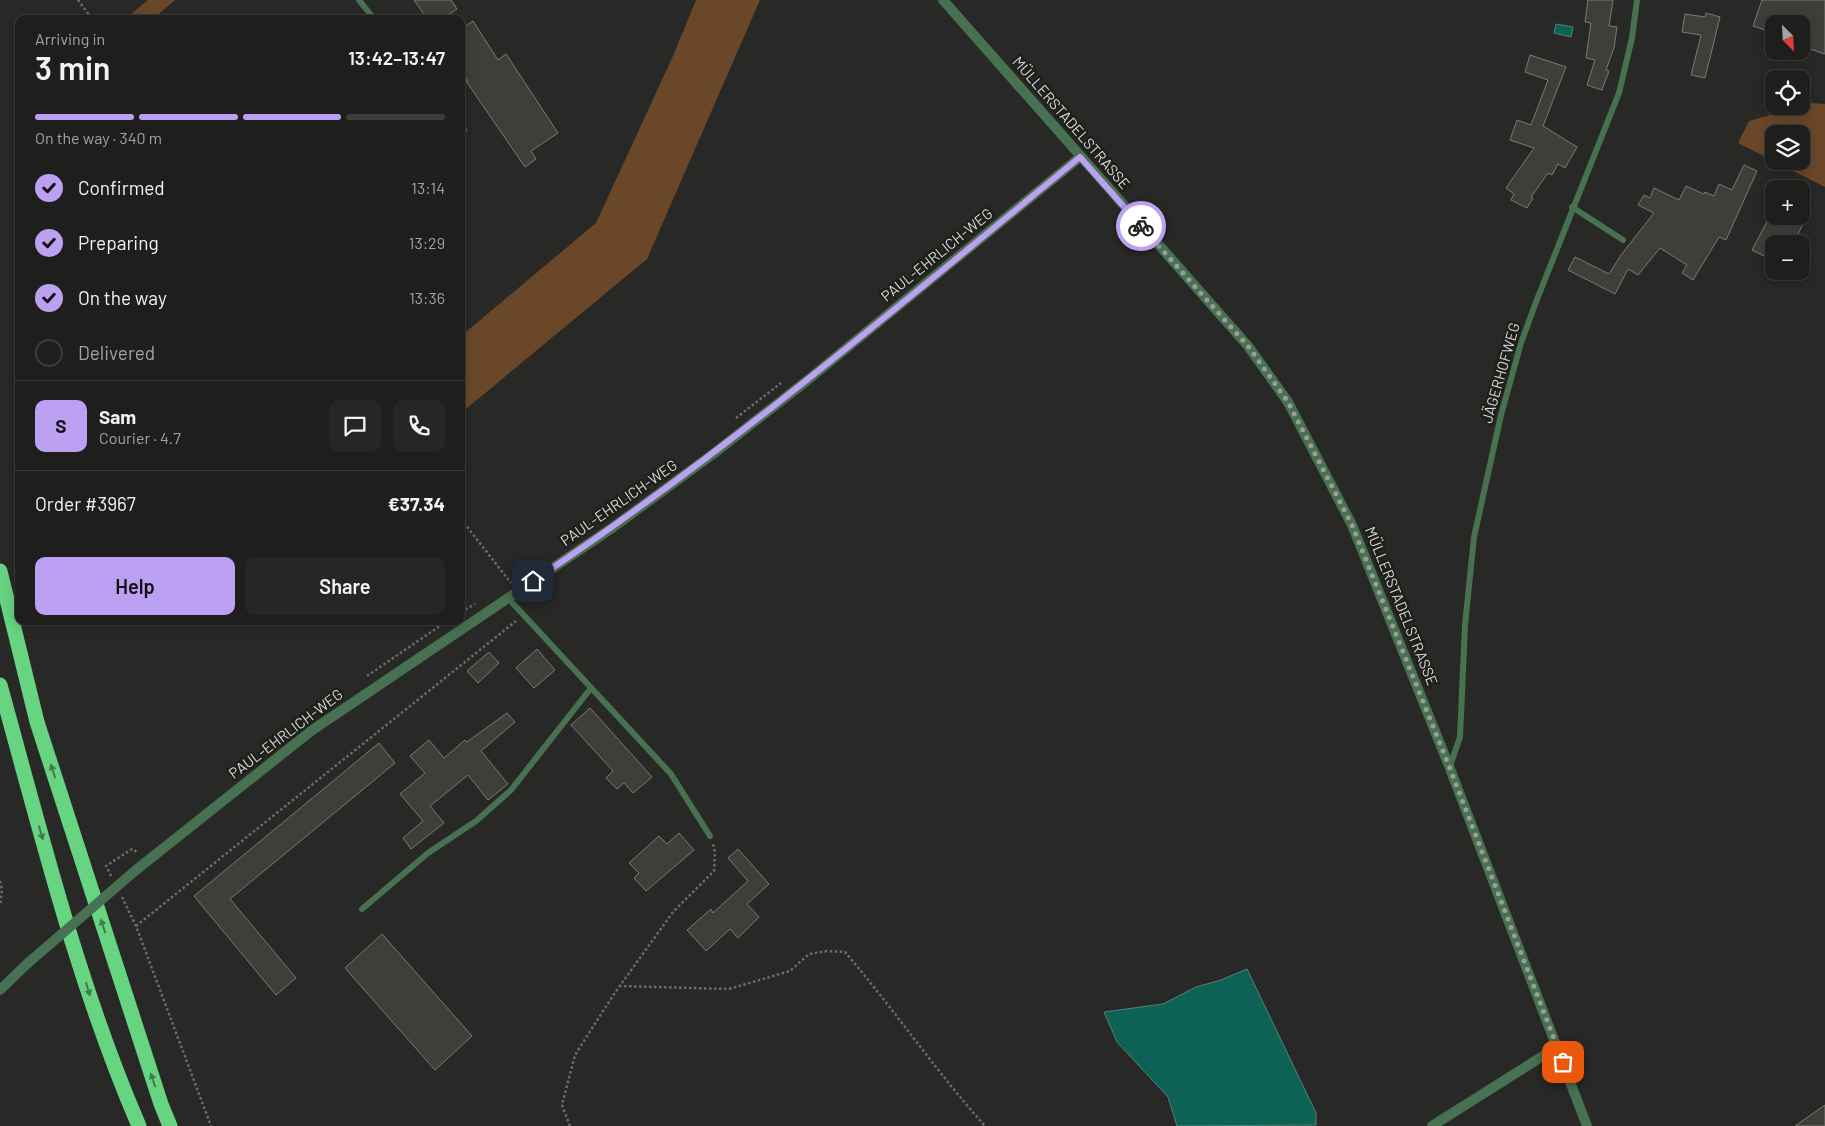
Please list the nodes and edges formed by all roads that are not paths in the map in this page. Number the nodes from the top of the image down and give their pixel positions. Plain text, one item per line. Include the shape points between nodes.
1 (359, 0) edge
2 (943, 0) edge
3 (1637, 0) edge
4 (371, 15) edge
5 (1080, 157) junction
6 (1572, 207) junction
7 (1623, 240) dead end
8 (0, 570) edge
9 (508, 598) junction
10 (0, 685) edge
11 (591, 688) junction
12 (1449, 766) junction
13 (710, 836) road end
14 (362, 909) dead end
15 (0, 990) edge
16 (1557, 1046) junction
17 (139, 1126) edge
18 (170, 1126) edge
19 (1432, 1126) edge
20 (1587, 1126) edge

1 - 4 lane
2 - 5 street, MÜLLERSTADELSTRASSE
3 - 6 lane, JÄGERHOFWEG via 1619,93
5 - 9 street, PAUL-EHRLICH-WEG via 714,454
5 - 12 street, MÜLLERSTADELSTRASSE via 1248,346 1288,402 1352,525
6 - 7 lane
6 - 12 lane, JÄGERHOFWEG via 1521,343 1484,485 1474,537 1465,625 1460,737
18 -> 8 highway via 37,722
9 - 11 lane
9 - 15 street, PAUL-EHRLICH-WEG, bridge via 311,731 136,870
10 -> 17 highway via 93,1006
11 - 13 lane via 671,774
11 - 14 lane via 511,790 476,821 428,853
12 - 16 street, MÜLLERSTADELSTRASSE
16 - 19 street
16 - 20 street, MÜLLERSTADELSTRASSE

